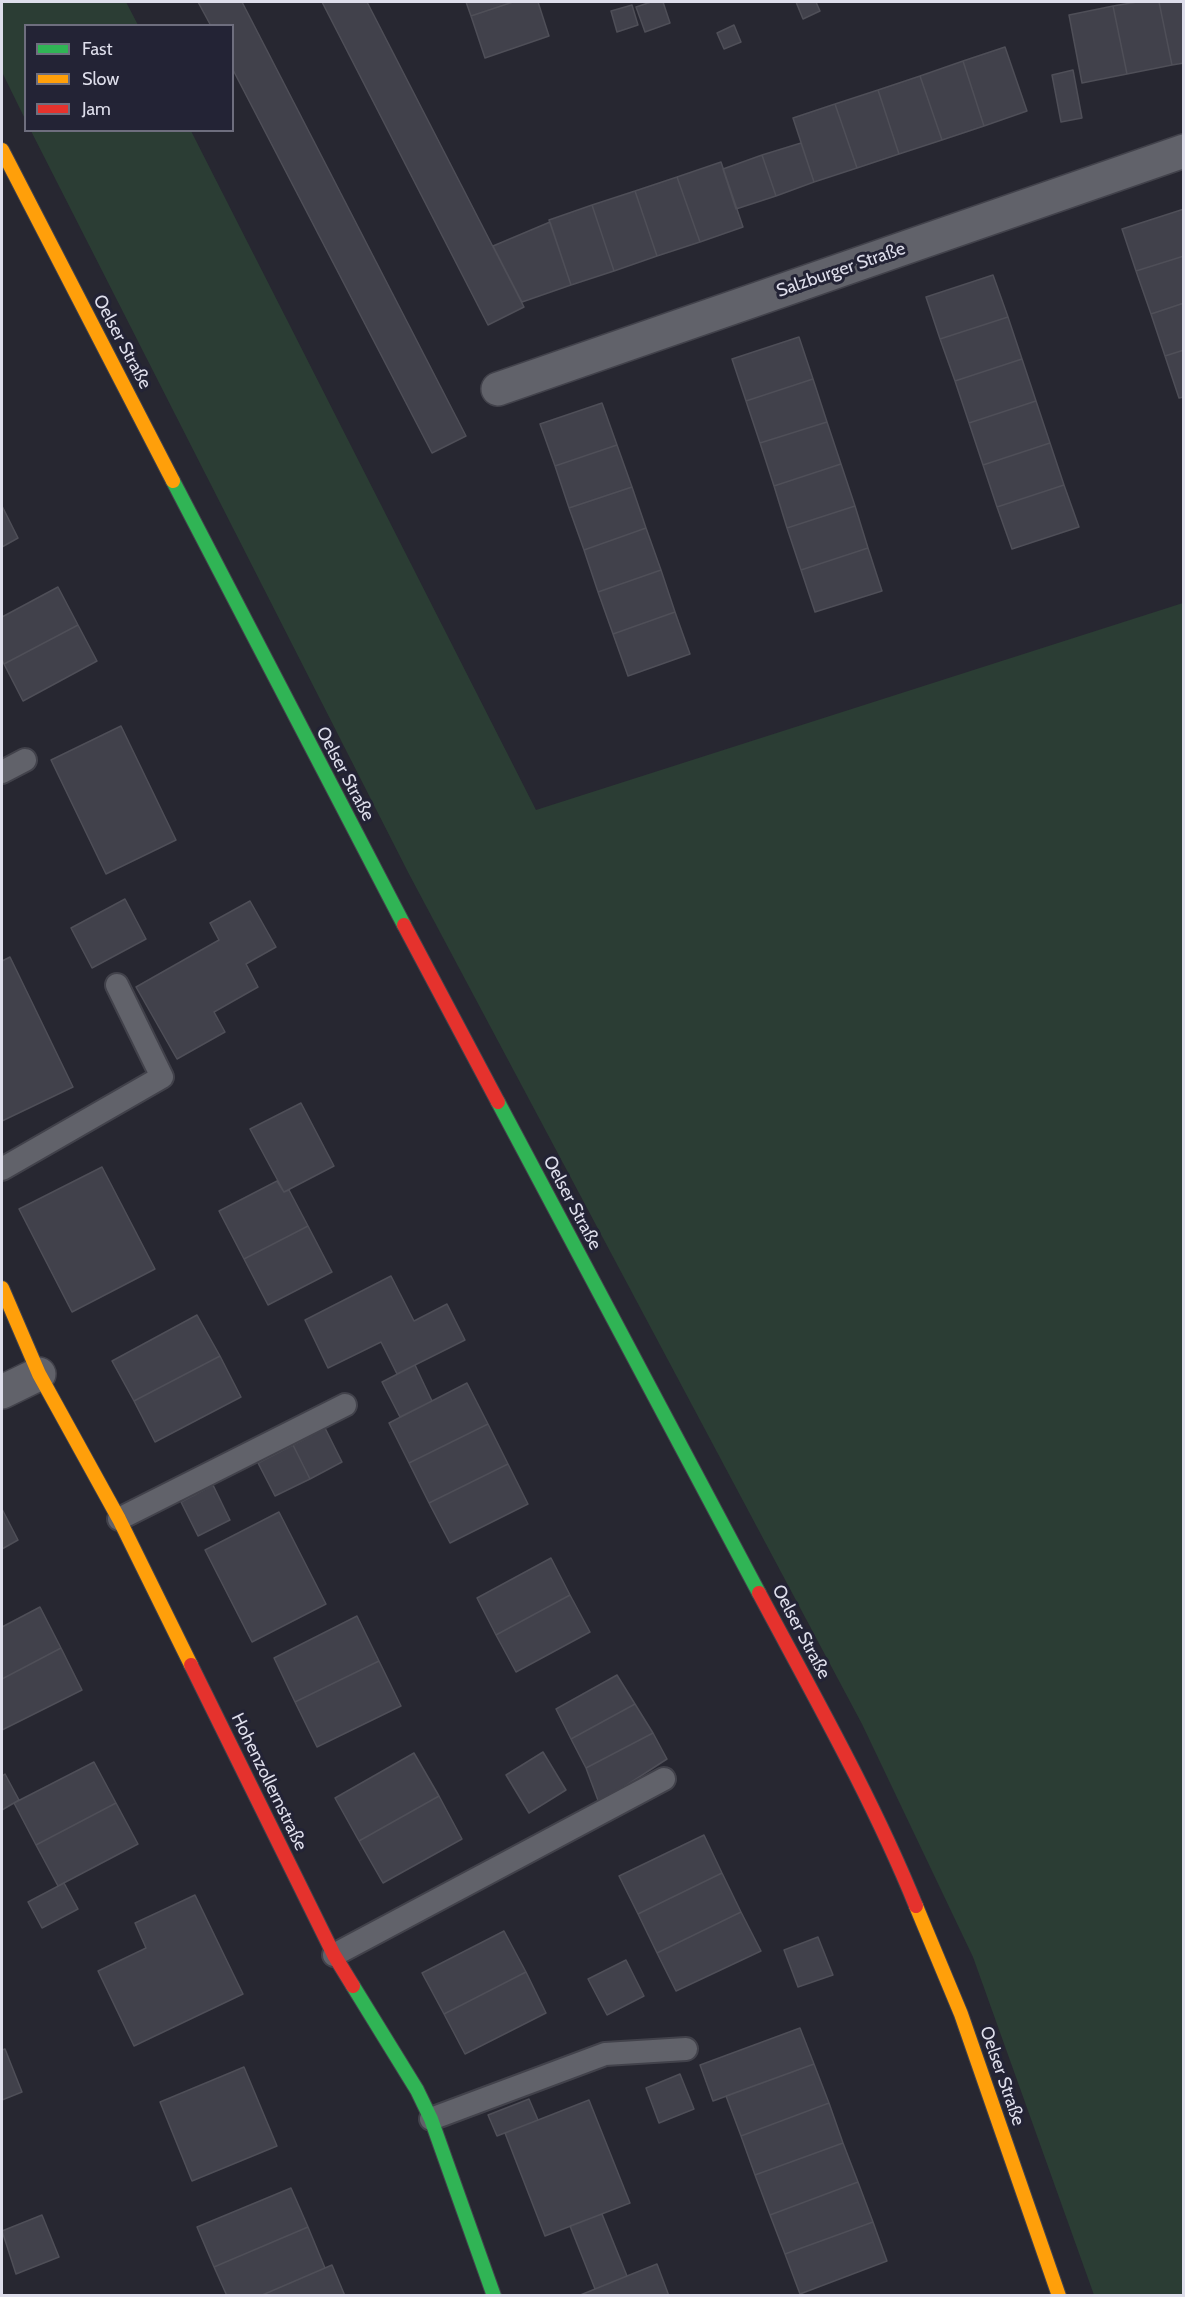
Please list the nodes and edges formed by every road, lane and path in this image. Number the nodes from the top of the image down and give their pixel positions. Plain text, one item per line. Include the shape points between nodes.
1 (2, 150) edge
2 (1184, 151) edge
3 (498, 389) dead end
4 (26, 760) dead end
5 (2, 772) edge
6 (117, 985) dead end
7 (2, 1169) edge
8 (2, 1288) edge
9 (39, 1374) junction
10 (2, 1392) edge
11 (345, 1405) dead end
12 (119, 1519) junction
13 (663, 1779) dead end
14 (334, 1954) junction
15 (686, 2049) dead end
16 (431, 2119) junction
17 (494, 2295) edge
18 (1059, 2295) edge

1 - 18 main road, Oelser Straße via 371,862 862,1787 899,1864 961,2014
2 - 3 street, Salzburger Straße
4 - 5 lane
6 - 7 lane via 162,1077
8 - 9 main road, Hohenzollernstraße
9 - 10 street
9 - 12 main road, Hohenzollernstraße
11 - 12 lane
12 - 14 main road, Hohenzollernstraße
13 - 14 lane
14 - 16 main road, Hohenzollernstraße
15 - 16 lane via 605,2054
16 - 17 main road, Hohenzollernstraße

